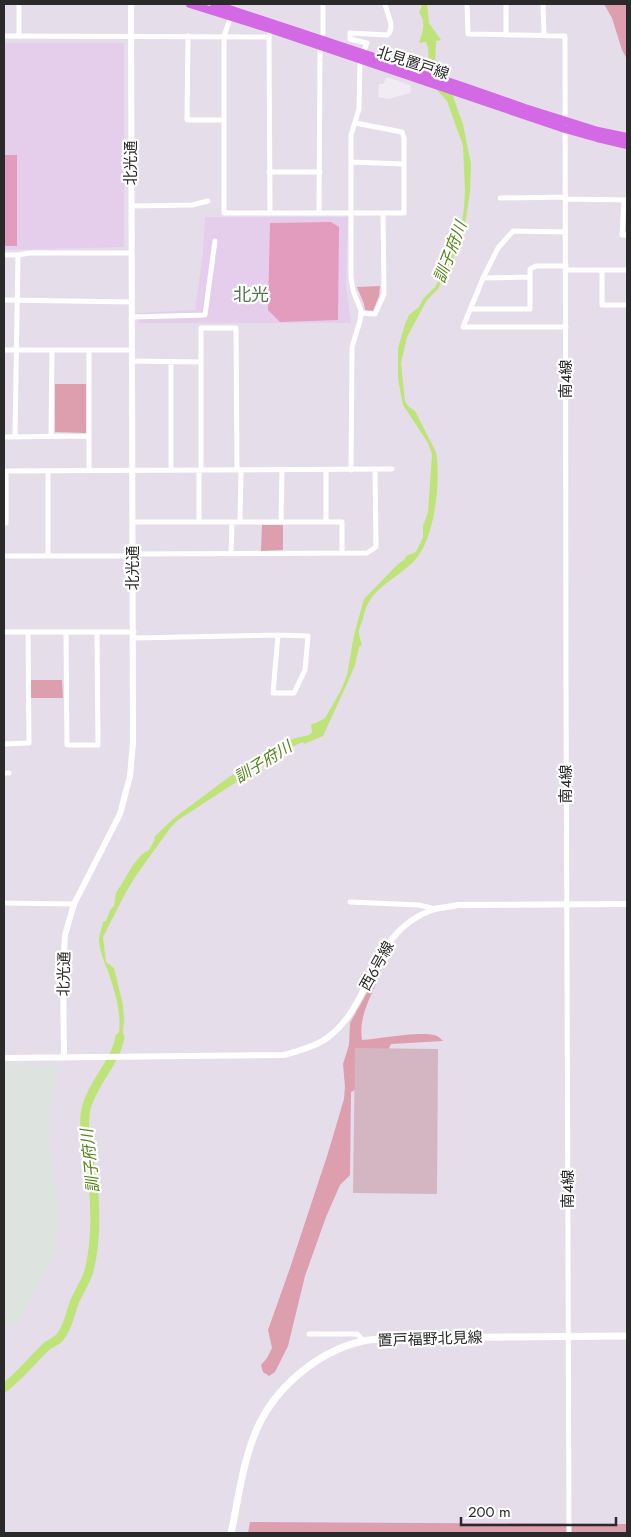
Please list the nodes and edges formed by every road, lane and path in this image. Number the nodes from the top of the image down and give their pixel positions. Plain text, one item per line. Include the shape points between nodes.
1 (19, 4) edge
2 (131, 4) edge
3 (190, 4) edge
4 (214, 4) edge
5 (323, 4) edge
6 (385, 4) edge
7 (467, 4) edge
8 (506, 4) edge
9 (543, 4) edge
10 (232, 13) junction
11 (271, 30) junction
12 (506, 35) junction
13 (544, 35) junction
14 (4, 36) edge
15 (19, 36) junction
16 (131, 36) junction
17 (188, 36) junction
18 (224, 36) junction
19 (321, 43) junction
20 (361, 56) junction
21 (224, 120) junction
22 (355, 123) junction
23 (565, 125) junction
24 (627, 137) edge
25 (627, 145) edge
26 (351, 162) junction
27 (404, 164) junction
28 (269, 172) junction
29 (320, 172) junction
30 (500, 198) dead end
31 (566, 198) junction
32 (625, 200) edge
33 (208, 201) dead end
34 (131, 206) junction
35 (270, 213) junction
36 (319, 213) junction
37 (350, 213) junction
38 (383, 213) junction
39 (566, 232) junction
40 (627, 235) edge
41 (215, 241) dead end
42 (131, 253) junction
43 (18, 255) junction
44 (4, 256) edge
45 (566, 268) junction
46 (602, 270) junction
47 (627, 270) edge
48 (530, 277) junction
49 (483, 278) junction
50 (4, 300) edge
51 (18, 300) junction
52 (132, 302) junction
53 (627, 305) edge
54 (470, 309) junction
55 (361, 314) junction
56 (132, 316) junction
57 (566, 327) junction
58 (4, 350) edge
59 (16, 350) junction
60 (52, 350) junction
61 (89, 350) junction
62 (132, 350) junction
63 (132, 361) junction
64 (171, 362) junction
65 (201, 362) junction
66 (4, 436) edge
67 (15, 436) junction
68 (51, 436) junction
69 (89, 436) junction
70 (392, 469) dead end
71 (89, 470) junction
72 (132, 470) junction
73 (171, 470) junction
74 (200, 470) junction
75 (239, 470) junction
76 (282, 470) junction
77 (326, 470) junction
78 (351, 470) junction
79 (375, 470) junction
80 (5, 471) edge
81 (48, 471) junction
82 (133, 522) junction
83 (198, 522) junction
84 (232, 522) junction
85 (240, 522) junction
86 (281, 522) junction
87 (326, 522) junction
88 (6, 523) dead end
89 (342, 553) junction
90 (231, 554) junction
91 (133, 555) junction
92 (4, 556) edge
93 (48, 556) junction
94 (4, 632) edge
95 (28, 632) junction
96 (66, 632) junction
97 (97, 632) junction
98 (134, 635) junction
99 (278, 635) junction
100 (4, 744) edge
101 (350, 902) dead end
102 (4, 904) edge
103 (74, 904) junction
104 (567, 904) junction
105 (627, 904) edge
106 (436, 909) junction
107 (64, 1057) junction
108 (4, 1058) edge
109 (309, 1334) dead end
110 (569, 1336) junction
111 (627, 1336) edge
112 (364, 1341) junction
113 (231, 1533) edge
114 (569, 1533) edge

1 - 15 street
2 - 16 street, 北光通
3 - 10 main road, 北見置戸線
4 - 10 main road, 北見置戸線
5 - 19 street
6 - 20 street via 392,27 388,36 350,33 350,39 367,44
7 - 12 street via 468,34
8 - 12 street
9 - 13 street
10 - 11 main road, 北見置戸線
10 - 18 street
11 - 18 street
11 - 19 main road, 北見置戸線
11 - 28 street
12 - 13 street
13 - 23 street, 南4線 via 565,36
14 - 15 street
15 - 16 street
16 - 17 street
16 - 34 street, 北光通
17 - 18 street
17 - 21 street via 187,120
18 - 21 street
19 - 20 main road, 北見置戸線
19 - 29 street
20 - 22 street via 359,109
20 - 23 main road, 北見置戸線 via 468,96
20 - 23 main road, 北見置戸線 via 466,87
21 - 35 street via 224,213
22 - 26 street via 351,135
22 - 27 street via 402,132
23 - 24 main road, 北見置戸線
23 - 25 main road, 北見置戸線 via 597,138
23 - 31 street, 南4線
26 - 27 street
26 - 37 street
27 - 38 street via 404,213
28 - 29 street
28 - 35 street
29 - 36 street
30 - 31 street
31 - 32 street
31 - 39 street, 南4線
32 - 40 street via 622,235
33 - 34 street via 192,205
34 - 42 street, 北光通
35 - 36 street
36 - 37 street
37 - 38 street
37 - 55 street via 351,277
38 - 55 street via 384,294 375,314
39 - 45 street, 南4線
39 - 49 street via 513,231 498,248
41 - 56 street via 206,315
42 - 43 street
42 - 52 street, 北光通
43 - 44 street
43 - 51 street
45 - 46 street
45 - 48 street via 536,266 530,269
45 - 57 street, 南4線
46 - 47 street
46 - 53 street via 602,305
48 - 49 street
48 - 54 street via 530,309
49 - 54 street
50 - 51 street
51 - 52 street
51 - 59 street
52 - 56 street, 北光通
54 - 57 street via 463,327
55 - 78 street via 352,348
56 - 62 street, 北光通
57 - 104 street, 南4線
58 - 59 street
59 - 60 street
59 - 67 street
60 - 61 street
60 - 68 street
61 - 62 street
61 - 69 street
62 - 63 street, 北光通
63 - 64 street
63 - 72 street, 北光通
64 - 65 street
64 - 73 street
65 - 74 street
65 - 75 street via 201,328 236,328
66 - 67 street
67 - 68 street
68 - 69 street
69 - 71 street
70 - 79 street
71 - 72 street
71 - 81 street
72 - 73 street
72 - 82 street, 北光通
73 - 74 street
74 - 75 street
74 - 83 street
75 - 76 street
75 - 85 street
76 - 77 street
76 - 86 street
77 - 78 street
77 - 87 street
78 - 79 street
79 - 89 street via 376,547 367,553
80 - 81 street
80 - 88 street
81 - 93 street
82 - 83 street
82 - 91 street, 北光通
83 - 84 street
84 - 85 street
84 - 90 street
85 - 86 street
86 - 87 street
87 - 89 street via 342,522
89 - 90 street
90 - 91 street
91 - 93 street
91 - 98 street, 北光通
92 - 93 street
94 - 95 street
95 - 96 street
95 - 100 street via 29,743
96 - 97 street
96 - 97 street via 67,745 98,745
97 - 98 street
98 - 99 street
98 - 103 street, 北光通 via 130,776 120,814
99 - 99 street via 273,693 294,693 305,670 308,636
101 - 106 street via 419,905
102 - 103 street
103 - 107 street, 北光通 via 65,936
104 - 105 street, 西6号線
104 - 106 street, 西6号線 via 458,905
104 - 110 street, 南4線
106 - 107 street, 西6号線 via 416,918 391,939 379,956 351,1014 326,1039 310,1047 284,1055
107 - 108 street
109 - 112 street via 357,1334
110 - 111 main road, 置戸福野北見線
110 - 112 main road, 置戸福野北見線
110 - 114 street, 南4線
112 - 113 main road, 置戸福野北見線 via 328,1355 305,1369 275,1399 254,1435

